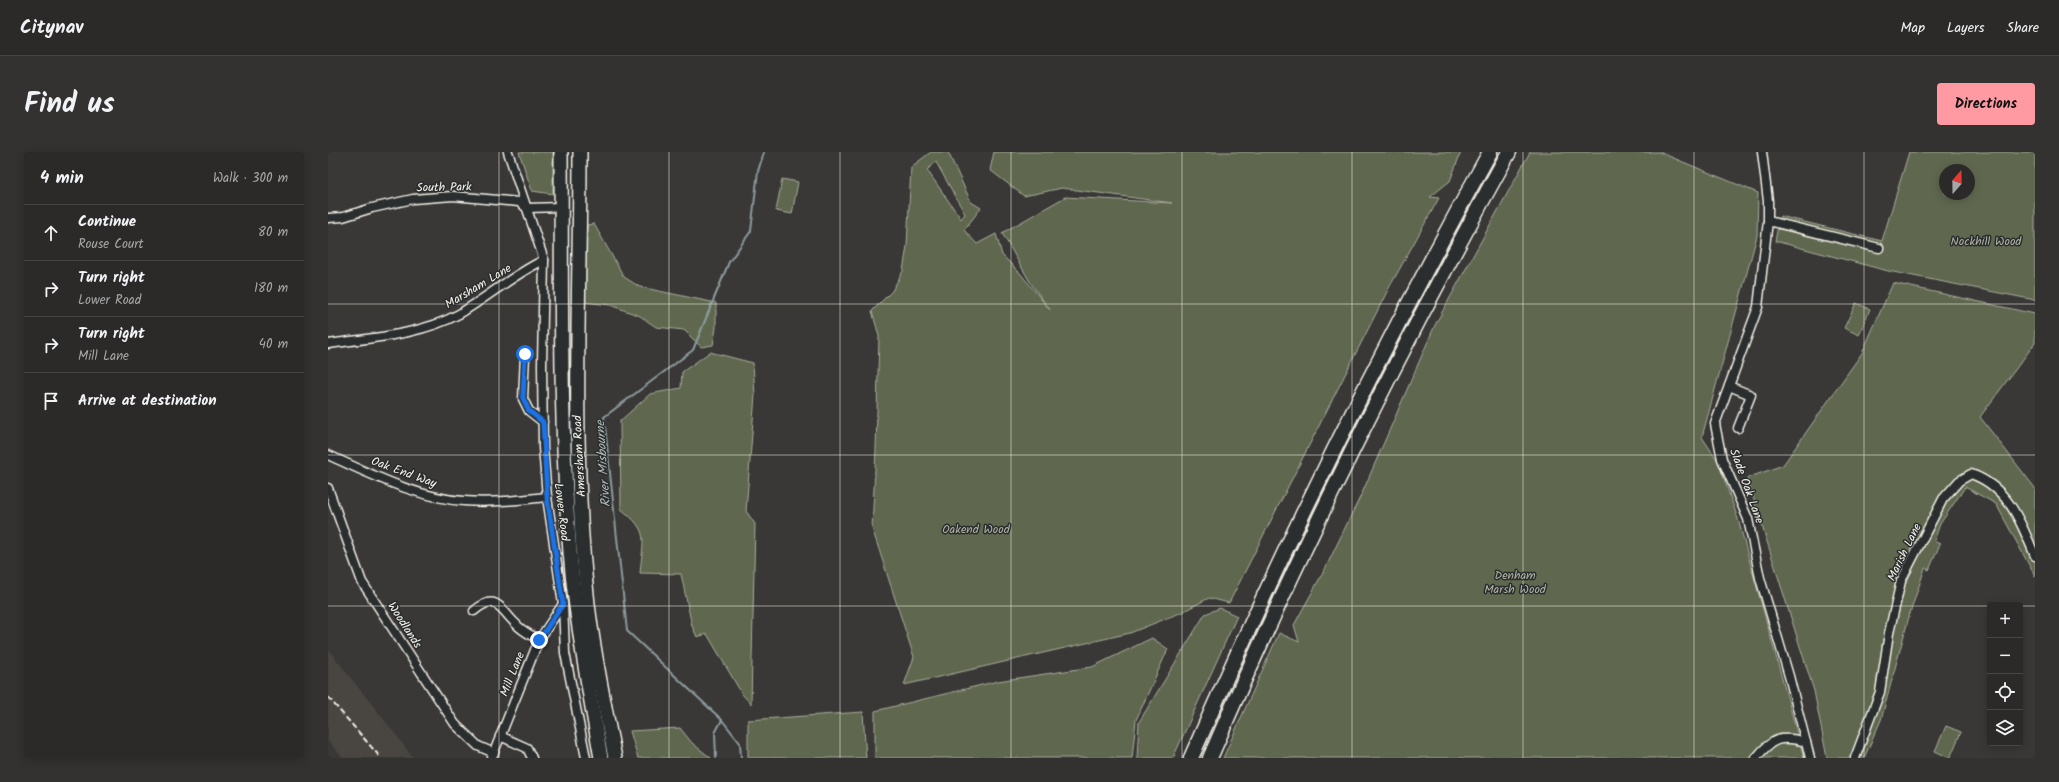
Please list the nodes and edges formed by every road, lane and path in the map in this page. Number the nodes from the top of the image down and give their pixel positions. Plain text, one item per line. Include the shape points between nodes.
1 (508, 152) edge
2 (561, 152) edge
3 (580, 152) edge
4 (1490, 152) edge
5 (1509, 152) edge
6 (1762, 152) edge
7 (562, 206) junction
8 (527, 208) junction
9 (328, 218) edge
10 (1768, 221) junction
11 (1880, 248) dead end
12 (544, 260) junction
13 (328, 344) edge
14 (525, 354) dead end
15 (1729, 386) junction
16 (543, 422) junction
17 (1738, 428) dead end
18 (328, 455) edge
19 (328, 488) edge
20 (547, 497) junction
21 (2035, 556) edge
22 (563, 604) junction
23 (474, 611) dead end
24 (539, 640) junction
25 (500, 736) junction
26 (1806, 742) junction
27 (493, 756) edge
28 (532, 758) edge
29 (586, 758) edge
30 (601, 758) edge
31 (615, 758) edge
32 (1192, 758) edge
33 (1210, 758) edge
34 (1756, 758) edge
35 (1810, 758) edge
36 (1855, 758) edge

1 - 8 street, Lower Road
2 - 7 highway
3 - 31 highway, Amersham Road via 577,409 584,552 593,644
4 - 32 highway via 1449,226 1323,473 1282,557
5 - 33 highway via 1368,418 1273,616
6 - 10 street, Slade Oak Lane
7 - 8 street, South Park
7 - 30 highway via 562,408 570,553 580,639
8 - 9 street, South Park via 519,202 454,196 413,199 343,217
8 - 12 street, Lower Road
10 - 11 street
10 - 15 street, Slade Oak Lane via 1758,307
12 - 13 street, Marsham Lane via 458,314 399,333
12 - 16 street, Lower Road
14 - 16 street via 523,398 529,411
15 - 17 street via 1751,395
15 - 26 street, Slade Oak Lane via 1715,424 1722,458 1748,519 1760,578
16 - 20 street, Lower Road
18 - 20 street, Oak End Way via 373,475 431,495 464,501
19 - 27 street, Woodlands via 362,582 456,724 478,746
20 - 22 street, Lower Road
21 - 36 street, Marish Lane via 2011,506 1997,488 1984,478 1971,474 1959,481 1943,499 1901,581 1889,633 1880,692
22 - 24 street, Mill Lane
22 - 29 street, Lower Road via 565,653
23 - 24 street via 485,603 491,602 501,606 515,623
24 - 25 street, Mill Lane
25 - 27 street, Mill Lane
25 - 28 street via 527,748
26 - 34 street via 1778,738 1766,745
26 - 35 street, Slade Oak Lane

